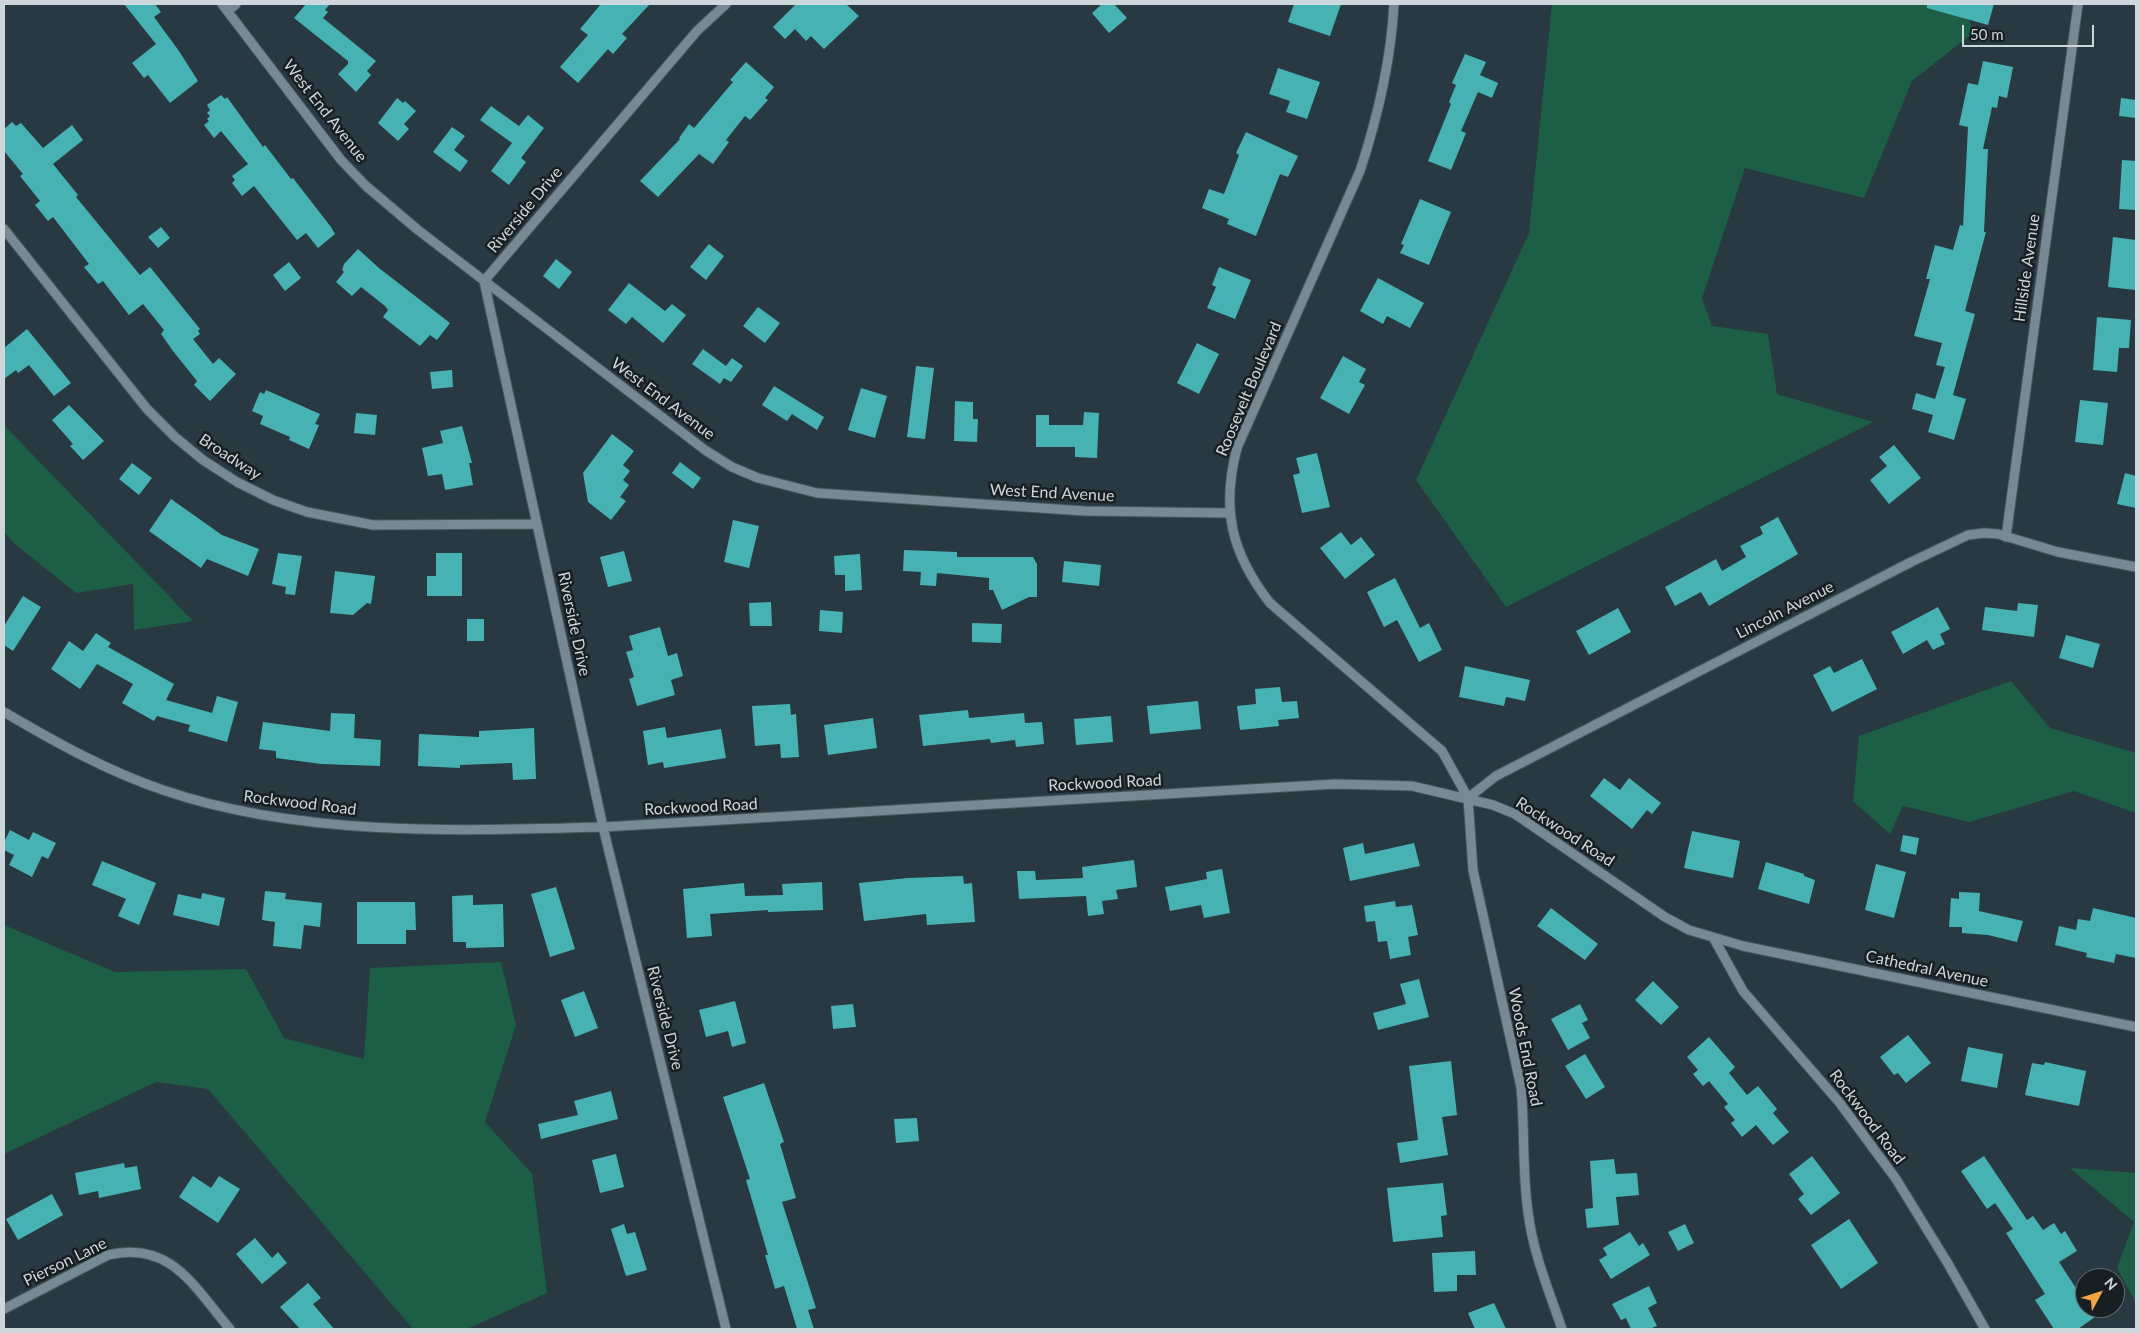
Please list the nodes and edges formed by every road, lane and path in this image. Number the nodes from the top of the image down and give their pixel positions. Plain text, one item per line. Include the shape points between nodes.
1 (236, 4) edge
2 (726, 4) edge
3 (1394, 4) edge
4 (2078, 4) edge
5 (225, 7) edge
6 (4, 228) edge
7 (484, 281) junction
8 (1229, 513) junction
9 (537, 524) junction
10 (2006, 537) junction
11 (2136, 568) edge
12 (4, 712) edge
13 (1468, 798) junction
14 (603, 827) junction
15 (1713, 938) junction
16 (2136, 1027) edge
17 (4, 1309) edge
18 (230, 1329) edge
19 (726, 1329) edge
20 (1562, 1329) edge
21 (1985, 1329) edge

1 - 5 street
2 - 7 street, Riverside Drive via 698,31
3 - 8 street, Roosevelt Boulevard via 1386,78 1374,129 1360,171 1237,448 1231,471
4 - 10 street, Hillside Avenue
5 - 7 street, West End Avenue via 341,160 366,186
6 - 9 street, Broadway via 147,409 203,460 237,482 307,512 373,525
7 - 8 street, West End Avenue via 704,450 758,478 817,494 1085,511
7 - 9 street, Riverside Drive
8 - 13 street, Roosevelt Boulevard via 1242,562 1270,603 1442,751
9 - 14 street, Riverside Drive
10 - 11 street, Lincoln Avenue via 2058,552
10 - 13 street, Lincoln Avenue via 1984,533 1968,535 1911,562 1496,776
12 - 14 street, Rockwood Road via 75,752 123,774 232,810 328,824 386,827 522,830
13 - 14 street, Rockwood Road via 1412,786 1336,784
13 - 15 street, Rockwood Road via 1515,814 1665,917
13 - 20 street, Woods End Road via 1473,870 1521,1087 1528,1215 1544,1278
14 - 19 street, Riverside Drive
15 - 16 street, Cathedral Avenue
15 - 21 street, Rockwood Road via 1743,991 1839,1102 1896,1179
17 - 18 street, Pierson Lane via 108,1255 124,1251 144,1252 173,1264

